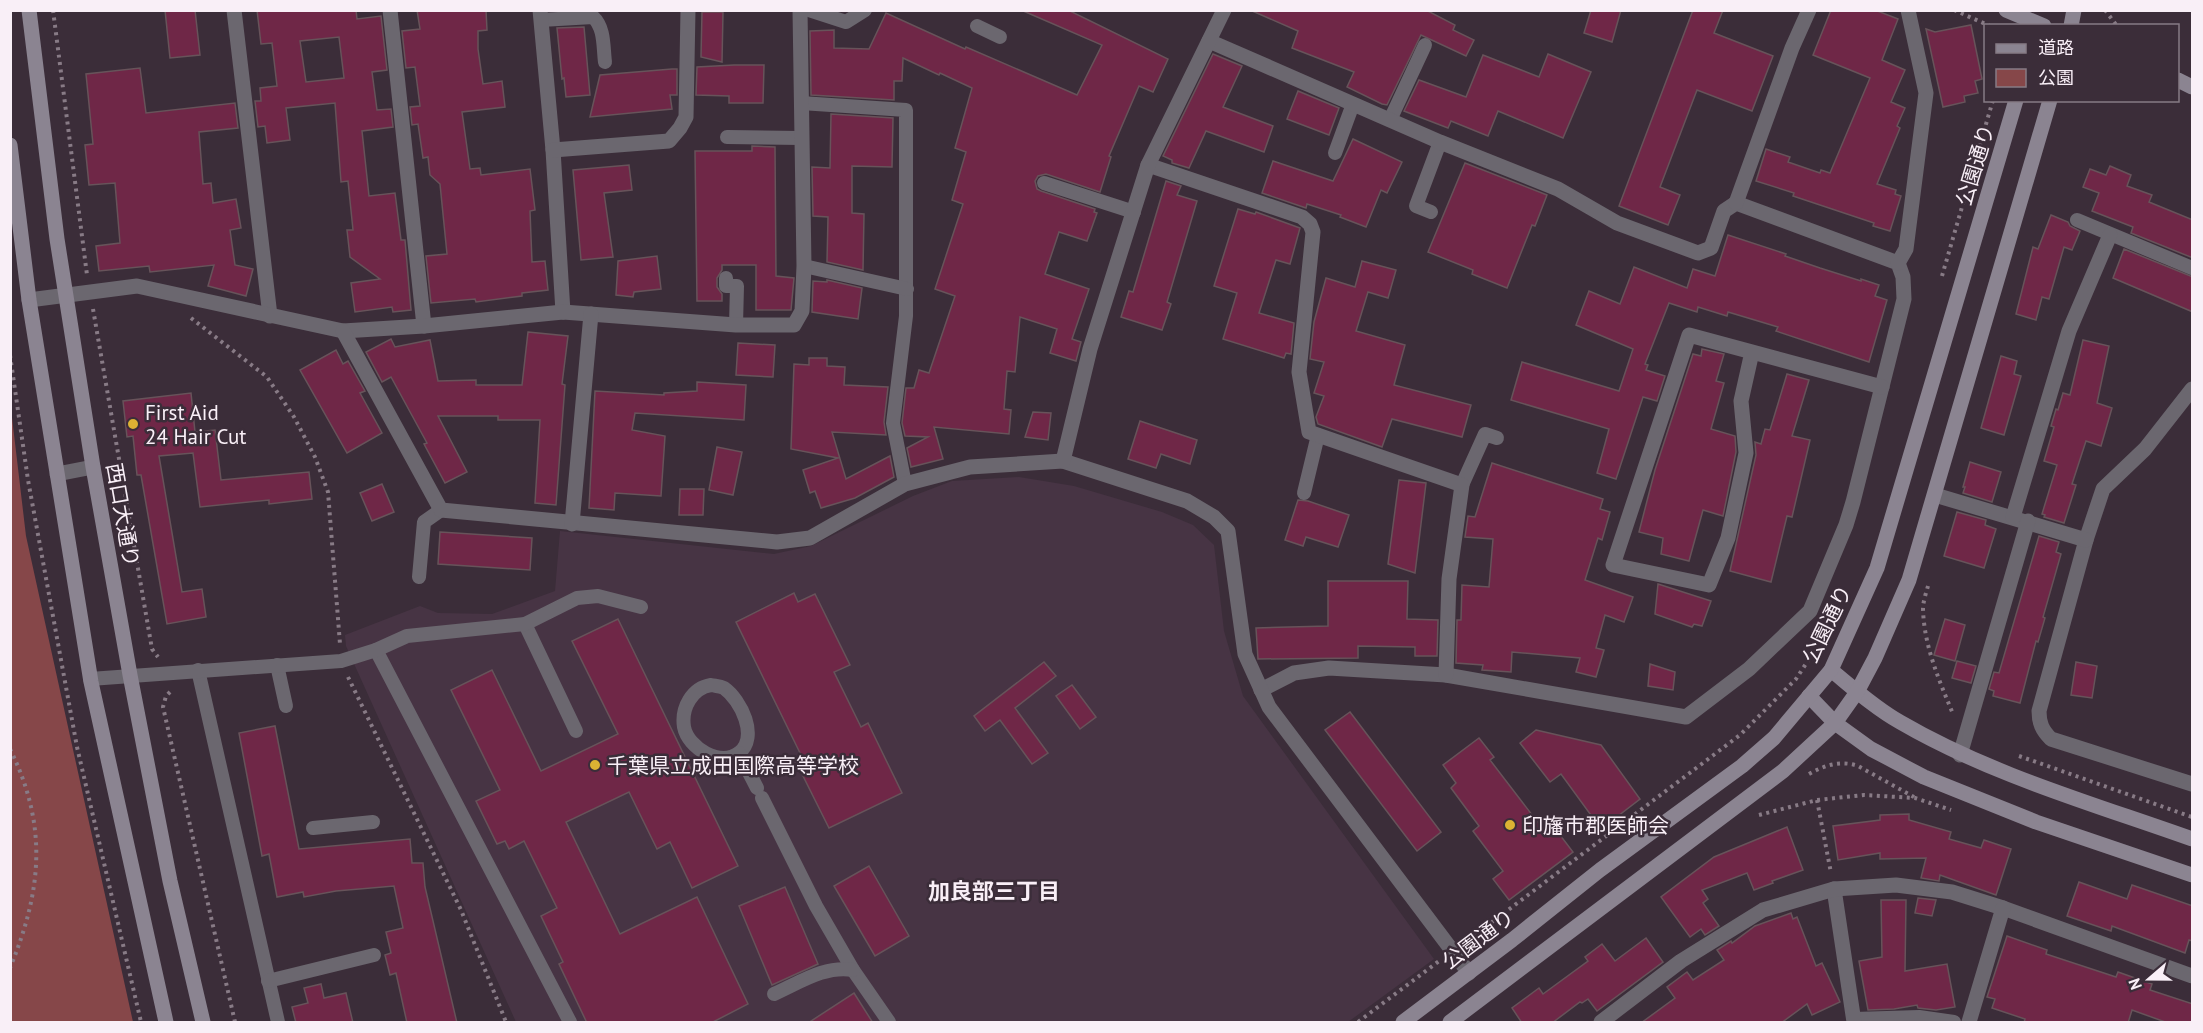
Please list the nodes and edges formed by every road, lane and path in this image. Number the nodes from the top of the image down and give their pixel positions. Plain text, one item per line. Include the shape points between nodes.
1 (29, 10) edge
2 (53, 10) edge
3 (234, 10) edge
4 (390, 10) edge
5 (687, 10) edge
6 (800, 10) edge
7 (809, 10) edge
8 (865, 10) edge
9 (1224, 10) edge
10 (1809, 10) edge
11 (1908, 10) edge
12 (1954, 10) edge
13 (2006, 10) edge
14 (2105, 10) edge
15 (541, 15) edge
16 (2111, 18) junction
17 (2041, 21) edge
18 (1985, 24) edge
19 (2110, 24) edge
20 (2116, 24) edge
21 (977, 26) dead end
22 (1000, 37) dead end
23 (1209, 41) junction
24 (1425, 45) dead end
25 (604, 62) dead end
26 (2179, 80) edge
27 (2193, 87) edge
28 (1993, 102) edge
29 (2015, 102) edge
30 (2049, 102) edge
31 (801, 104) junction
32 (1353, 105) junction
33 (1390, 120) junction
34 (727, 137) dead end
35 (801, 138) junction
36 (1440, 142) junction
37 (10, 146) edge
38 (553, 150) junction
39 (1335, 153) dead end
40 (1148, 165) junction
41 (1044, 183) dead end
42 (1736, 203) junction
43 (1134, 212) junction
44 (1431, 212) dead end
45 (2077, 220) dead end
46 (2110, 235) junction
47 (1898, 263) junction
48 (804, 266) junction
49 (2193, 268) edge
50 (726, 278) dead end
51 (1940, 283) dead end
52 (907, 289) junction
53 (90, 291) junction
54 (65, 295) junction
55 (29, 300) junction
56 (184, 312) dead end
57 (563, 312) junction
58 (591, 314) junction
59 (270, 316) junction
60 (736, 325) junction
61 (424, 326) junction
62 (343, 331) junction
63 (1752, 352) junction
64 (10, 355) edge
65 (1882, 387) junction
66 (2193, 389) edge
67 (1318, 435) junction
68 (1497, 438) dead end
69 (1063, 461) junction
70 (93, 467) junction
71 (57, 474) junction
72 (905, 484) junction
73 (1462, 485) junction
74 (1304, 493) dead end
75 (1935, 495) junction
76 (441, 510) junction
77 (2013, 517) junction
78 (2028, 521) junction
79 (572, 524) junction
80 (2086, 540) junction
81 (419, 577) dead end
82 (641, 607) dead end
83 (525, 624) junction
84 (1822, 639) dead end
85 (376, 650) junction
86 (168, 660) dead end
87 (341, 661) junction
88 (277, 665) junction
89 (1831, 669) junction
90 (198, 670) junction
91 (130, 675) junction
92 (1446, 675) junction
93 (90, 679) junction
94 (172, 689) dead end
95 (1261, 690) junction
96 (1857, 692) junction
97 (1809, 696) junction
98 (286, 705) dead end
99 (1835, 723) junction
100 (576, 731) dead end
101 (10, 749) edge
102 (739, 753) junction
103 (1960, 755) junction
104 (1804, 776) dead end
105 (2193, 784) edge
106 (1915, 798) junction
107 (1817, 800) junction
108 (1768, 807) dead end
109 (1960, 813) dead end
110 (1760, 814) junction
111 (1751, 820) dead end
112 (373, 822) dead end
113 (313, 828) dead end
114 (2193, 839) edge
115 (2193, 875) edge
116 (1834, 889) junction
117 (2003, 908) junction
118 (1453, 951) junction
119 (374, 955) dead end
120 (10, 968) edge
121 (854, 970) junction
122 (1469, 973) junction
123 (2193, 976) edge
124 (268, 981) junction
125 (774, 994) dead end
126 (1851, 1022) edge
127 (141, 1023) edge
128 (166, 1023) edge
129 (203, 1023) edge
130 (235, 1023) edge
131 (278, 1023) edge
132 (506, 1023) edge
133 (570, 1023) edge
134 (889, 1023) edge
135 (1358, 1023) edge
136 (1403, 1023) edge
137 (1450, 1023) edge
138 (1601, 1023) edge
139 (1954, 1023) edge
140 (1969, 1023) edge

1 - 54 street, 西口大通り
2 - 53 path
3 - 59 street
4 - 61 street
5 - 38 street via 686,117 669,141
6 - 31 street
7 - 8 lane via 846,22
9 - 23 street
10 - 42 street
11 - 47 street via 1926,93 1906,249
12 - 18 path
13 - 17 street
14 - 16 path
15 - 25 lane via 593,17 602,31
15 - 38 street
16 - 19 path
16 - 20 path
21 - 22 lane
23 - 32 street
23 - 40 street
24 - 33 lane
26 - 27 street
28 - 51 path
29 - 89 street, 公園通り via 1877,568
30 - 75 street
31 - 35 street
31 - 52 lane via 906,110
32 - 33 street
32 - 39 lane
33 - 36 street
34 - 35 lane
35 - 48 street
36 - 42 street via 1558,189 1617,223 1698,253 1711,248 1724,211
36 - 44 lane via 1416,206
37 - 55 street
38 - 57 street
40 - 43 street
40 - 67 street via 1302,217 1310,224 1313,232 1299,372 1309,432
41 - 43 lane
42 - 47 street
43 - 69 street via 1090,349
45 - 46 lane
46 - 49 lane
46 - 77 street via 2069,331
47 - 65 street via 1904,299
48 - 52 lane
48 - 60 street via 802,311 794,325
50 - 60 lane via 726,286 737,286
52 - 72 lane via 893,423
53 - 54 street
53 - 59 street via 137,286
53 - 86 path via 153,649
54 - 55 street
54 - 70 street, 西口大通り
55 - 71 street
56 - 87 path via 267,377 315,457 328,492
57 - 58 street
57 - 61 street
58 - 60 street
58 - 79 street
59 - 62 street
61 - 62 street
62 - 76 street
63 - 63 street via 1741,401 1746,453 1728,538 1709,585 1613,565 1689,335
63 - 65 street
64 - 127 path via 28,480 76,747
65 - 92 street via 1846,525 1810,611 1749,669 1686,717
66 - 80 street via 2145,449 2103,489
67 - 73 street
67 - 74 lane
68 - 73 lane via 1485,434
69 - 72 street via 970,467
69 - 95 street via 1187,501 1214,517 1228,531 1245,654
70 - 71 street
70 - 91 street, 西口大通り
71 - 93 street
72 - 79 street via 810,538 799,540 777,542
73 - 92 street via 1449,579
75 - 77 street
75 - 96 street via 1910,580
76 - 79 street
76 - 81 lane via 424,522
77 - 78 street
78 - 80 street
78 - 103 street
80 - 105 street via 2039,722 2051,739
82 - 83 lane via 598,596 577,598
83 - 85 lane via 420,633
83 - 100 lane
84 - 118 path via 1796,679 1740,735
85 - 87 lane
85 - 133 lane
87 - 88 lane
87 - 132 path via 461,910
88 - 90 lane
88 - 98 lane
89 - 96 street
89 - 97 street, 公園通り
90 - 91 lane
90 - 124 lane
91 - 93 lane
91 - 129 street, 西口大通り via 170,881
92 - 95 street via 1329,668 1294,673
93 - 128 street
94 - 130 path via 163,707
95 - 118 street via 1269,707
96 - 99 street
96 - 103 street via 1898,721
97 - 99 street
97 - 122 street, 公園通り via 1774,738 1742,766
99 - 115 street via 1871,749 1924,777 2036,822
99 - 137 street via 1783,771
101 - 120 path via 24,776 35,816 38,863 25,933
102 - 102 lane via 712,757 688,736 685,709 702,687 722,687 736,699 748,732
102 - 121 lane via 816,906
103 - 114 street
104 - 106 path via 1821,767 1849,762
106 - 107 path via 1864,795
106 - 109 path
107 - 110 path
107 - 116 path
108 - 110 path
110 - 111 path
112 - 113 lane
116 - 117 street via 1896,885 1952,892 1965,902
116 - 126 street
116 - 138 street via 1763,910 1681,961
117 - 123 street
117 - 140 street
118 - 122 street
118 - 135 path
119 - 124 lane
121 - 125 lane via 823,971
121 - 134 lane
122 - 136 street, 公園通り
124 - 131 lane
126 - 139 lane via 1919,1017

